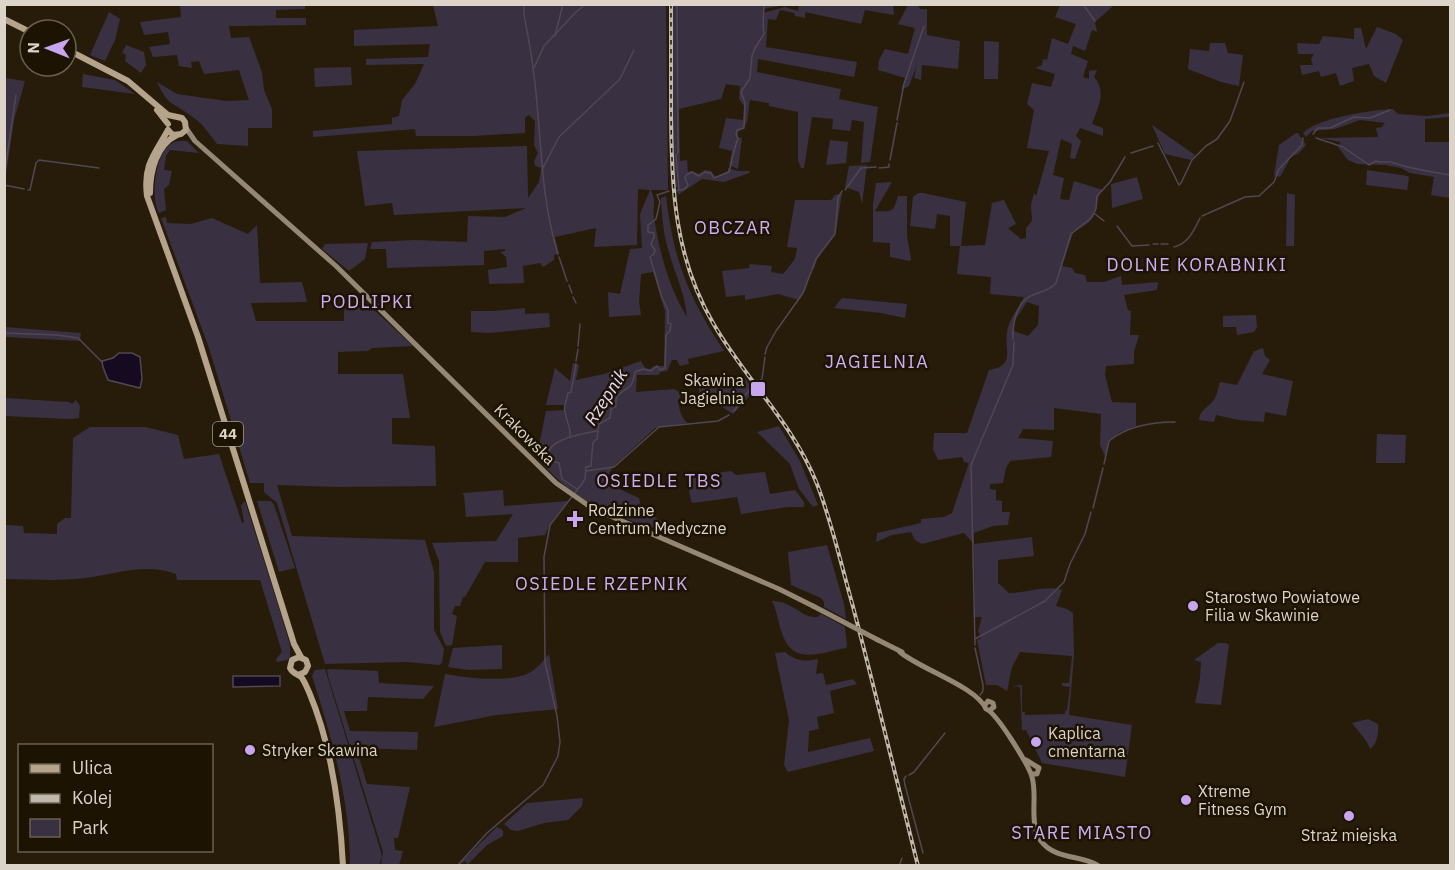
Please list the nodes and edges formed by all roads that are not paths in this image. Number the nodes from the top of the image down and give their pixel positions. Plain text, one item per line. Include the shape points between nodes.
1 (4, 19) edge
2 (18, 26) edge
3 (78, 55) edge
4 (149, 101) junction
5 (174, 118) junction
6 (168, 127) junction
7 (186, 128) junction
8 (179, 135) junction
9 (195, 141) junction
10 (150, 206) junction
11 (294, 644) junction
12 (301, 657) junction
13 (294, 659) junction
14 (302, 674) junction
15 (1030, 766) junction
16 (1034, 774) junction
17 (1100, 865) edge
18 (343, 866) edge

1 - 2 main road
3 - 4 main road via 123,79
4 - 5 main road
4 - 6 main road
5 - 6 main road, 44
5 - 7 main road via 184,120
6 - 8 main road via 173,135
6 - 10 main road, 44 via 148,166 145,181
7 - 8 main road, 44
7 - 9 main road, Krakowska
8 - 9 main road, Krakowska
8 - 10 main road, 44 via 169,140 156,160 150,181
9 - 15 main road, Krakowska, bridge via 338,268 570,494 592,508 778,589 900,651 986,703 986,709 992,710
10 - 11 main road, 44 via 198,337
11 - 12 main road, 44
11 - 13 main road, 44
12 - 13 main road
12 - 14 main road, 44 via 308,663
13 - 14 main road, 44 via 292,672
14 - 18 main road, 44 via 333,776
15 - 16 main road via 1029,772
15 - 16 main road via 1036,764 1039,768
16 - 17 main road via 1038,836 1057,853

